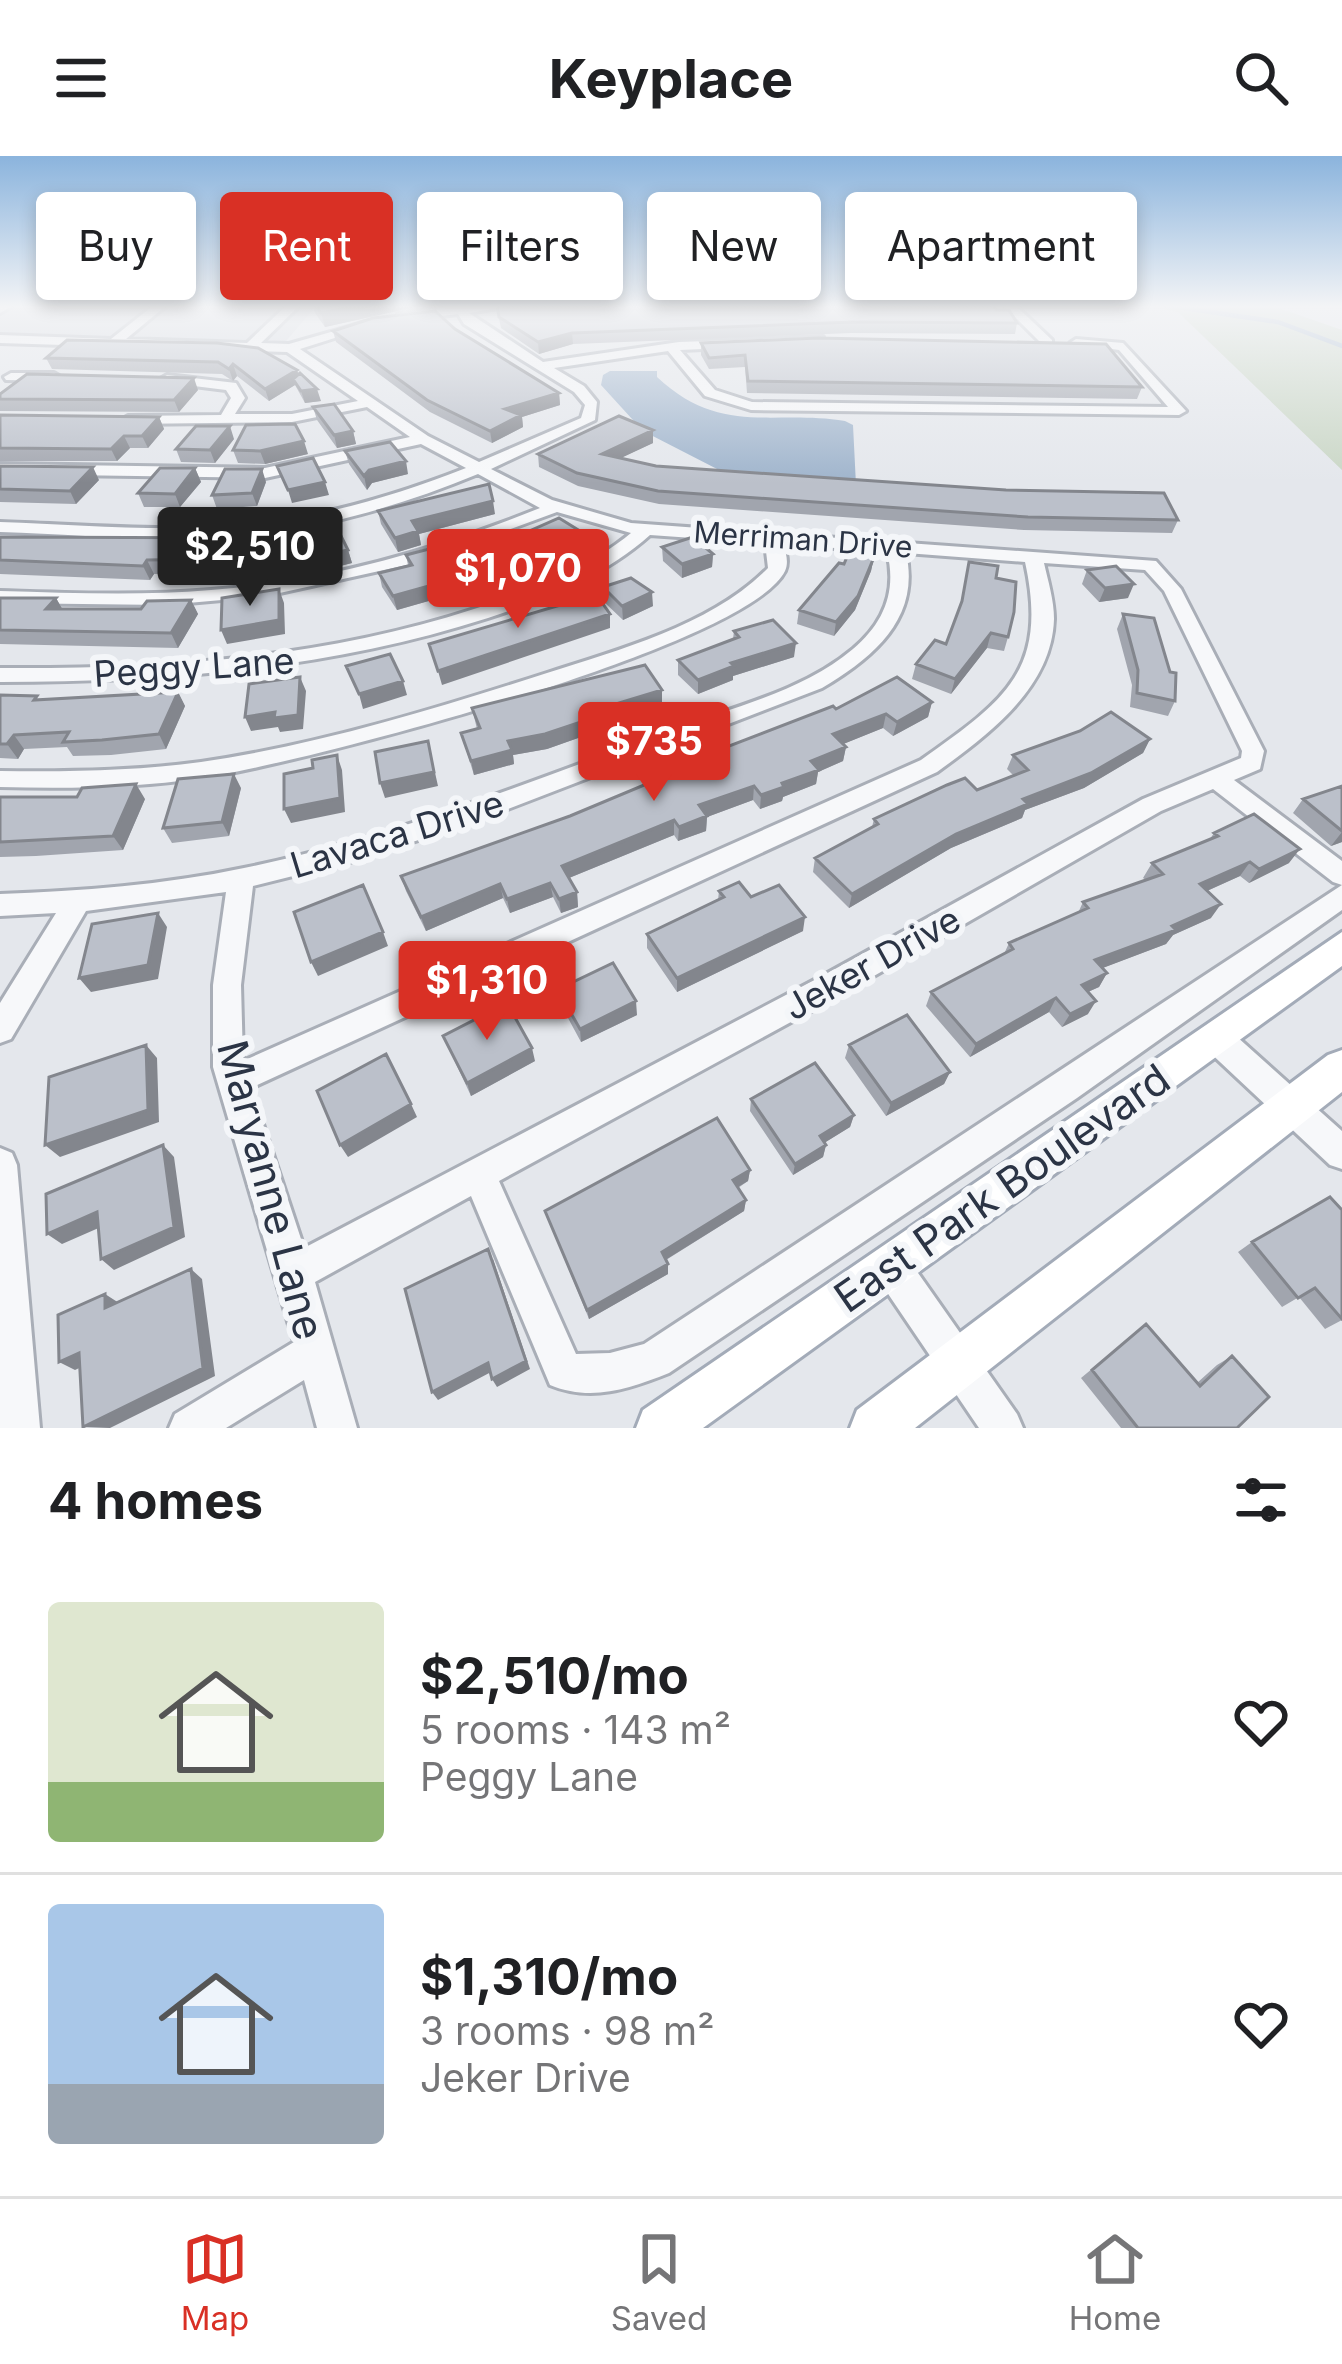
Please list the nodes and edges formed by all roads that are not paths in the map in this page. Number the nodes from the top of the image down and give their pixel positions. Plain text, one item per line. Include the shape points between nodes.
1 (318, 364) edge
2 (538, 364) edge
3 (553, 364) edge
4 (686, 364) edge
5 (1138, 364) edge
6 (541, 366) junction
7 (8, 375) edge
8 (75, 377) edge
9 (147, 378) edge
10 (367, 404) junction
11 (109, 420) edge
12 (224, 421) junction
13 (423, 439) junction
14 (0, 469) edge
15 (487, 469) junction
16 (556, 507) junction
17 (0, 527) edge
18 (647, 528) junction
19 (772, 538) junction
20 (895, 547) junction
21 (1034, 556) junction
22 (0, 597) edge
23 (0, 675) edge
24 (0, 779) edge
25 (1218, 780) junction
26 (1342, 875) edge
27 (241, 879) junction
28 (1342, 896) edge
29 (80, 898) junction
30 (0, 905) edge
31 (1342, 947) edge
32 (0, 1029) edge
33 (1215, 1037) junction
34 (1342, 1069) edge
35 (232, 1081) junction
36 (1290, 1108) junction
37 (1342, 1153) edge
38 (0, 1165) edge
39 (478, 1173) junction
40 (891, 1266) junction
41 (294, 1273) junction
42 (316, 1352) junction
43 (958, 1365) junction
44 (20, 1428) edge
45 (189, 1428) edge
46 (337, 1428) edge
47 (661, 1428) edge
48 (875, 1428) edge
49 (1003, 1428) edge

1 - 10 street, Merriman Drive
2 - 6 street
3 - 6 street
4 - 5 street via 710,393 751,406 1179,411
6 - 15 street via 579,389 592,406 588,420
7 - 8 street
9 - 12 street via 231,386 238,398
10 - 12 street
10 - 13 street, Merriman Drive
11 - 12 street
13 - 14 street via 265,473
13 - 15 street, Merriman Drive
15 - 16 street, Merriman Drive
15 - 17 street via 300,523
16 - 18 street, Merriman Drive
16 - 22 street via 478,539 316,583 164,599
18 - 19 street, Merriman Drive
18 - 23 street, Peggy Lane via 628,547 530,596 397,641 233,669
19 - 20 street, Merriman Drive
19 - 24 street via 776,572 756,591 685,630 573,672 374,734 201,770
20 - 21 street, Merriman Drive
20 - 27 street, Lavaca Drive via 902,569 892,615 858,656 829,675 484,812
21 - 25 street, Merriman Drive via 1150,566 1172,590 1253,752 1252,763
21 - 35 street via 1044,619 1017,690 929,766
25 - 26 street
25 - 39 street, Jeker Drive via 1152,805
27 - 29 street, Lavaca Drive
27 - 35 street, Maryanne Lane via 225,1025
28 - 39 street via 655,1359 621,1371 564,1371
29 - 30 street, Lavaca Drive
29 - 32 street
31 - 33 main road, East Park Boulevard
33 - 36 street
33 - 40 main road, East Park Boulevard
34 - 36 main road
35 - 41 street, Maryanne Lane
36 - 37 street
36 - 43 main road
38 - 44 street
39 - 41 street, Jeker Drive
40 - 43 street
40 - 47 main road, East Park Boulevard
41 - 42 street, Maryanne Lane
42 - 45 street
42 - 46 street, Maryanne Lane
43 - 48 main road
43 - 49 street

